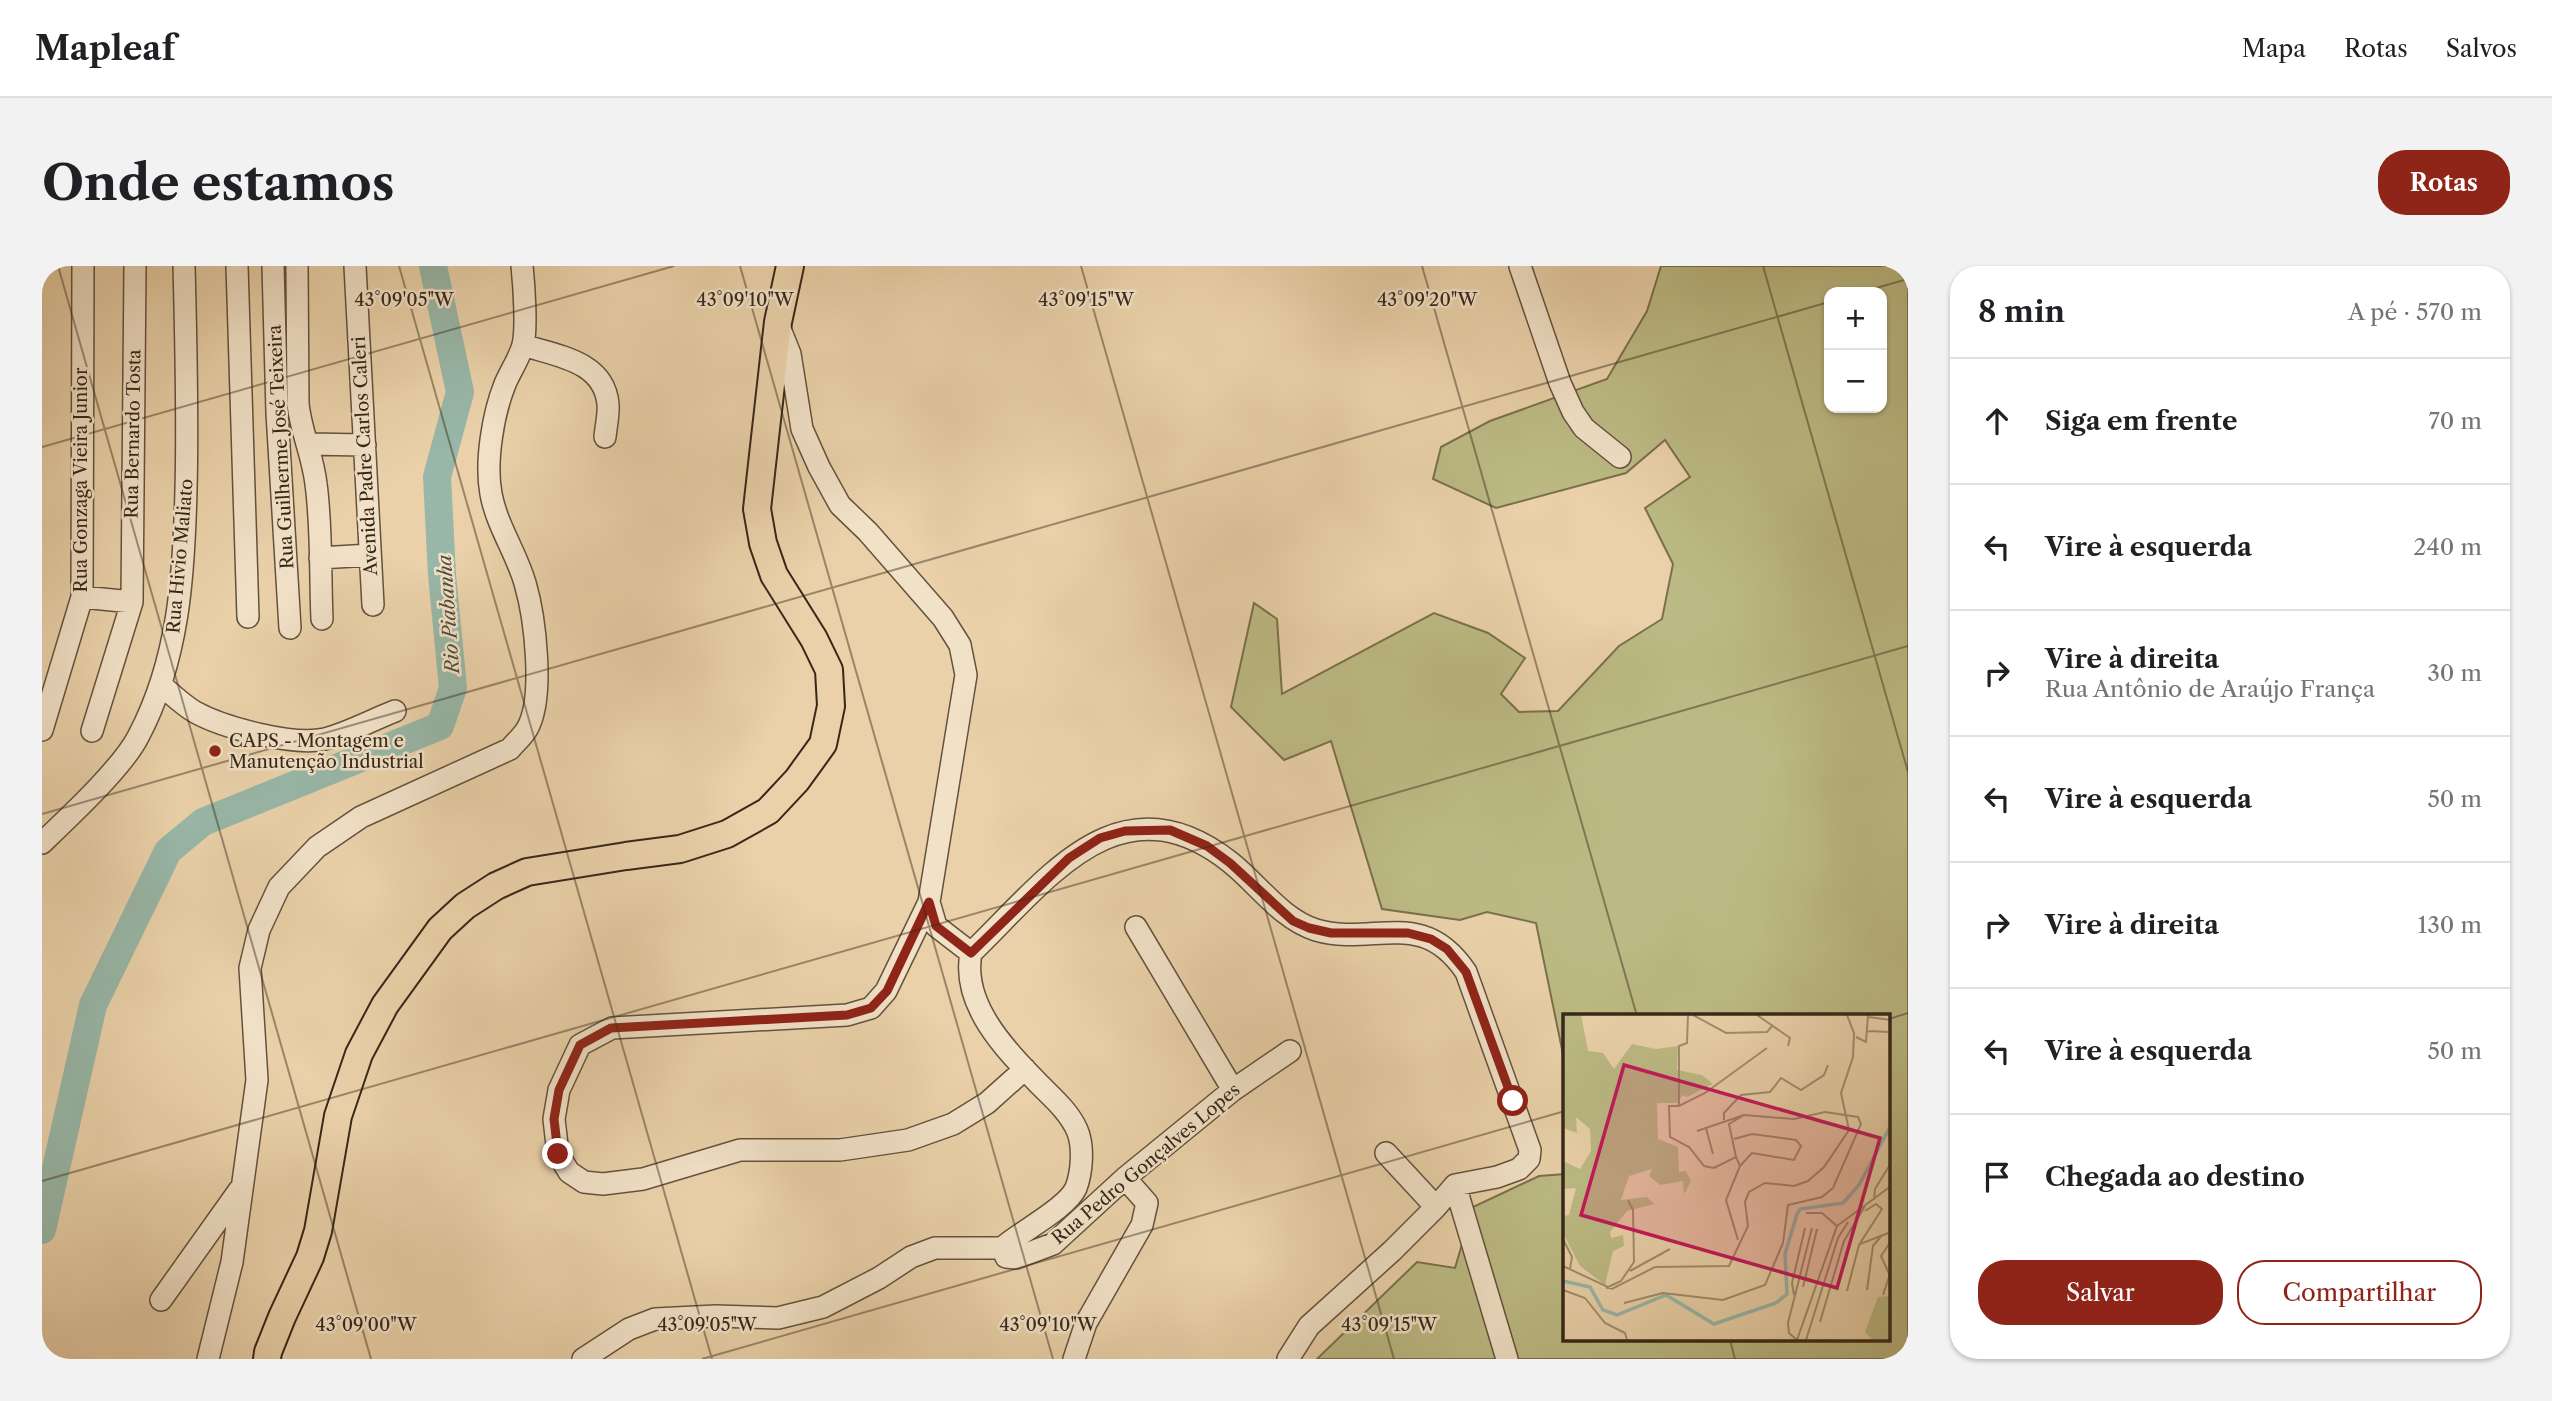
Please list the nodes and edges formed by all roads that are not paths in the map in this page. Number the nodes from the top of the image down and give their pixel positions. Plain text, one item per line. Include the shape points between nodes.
1 (83, 266) edge
2 (135, 266) edge
3 (184, 266) edge
4 (237, 266) edge
5 (273, 266) edge
6 (297, 266) edge
7 (355, 266) edge
8 (522, 266) edge
9 (790, 266) edge
10 (1520, 266) edge
11 (778, 322) junction
12 (523, 345) junction
13 (605, 437) dead end
14 (308, 444) junction
15 (365, 445) junction
16 (1620, 457) dead end
17 (370, 555) junction
18 (320, 558) junction
19 (82, 597) junction
20 (132, 602) junction
21 (373, 605) dead end
22 (248, 617) dead end
23 (322, 619) dead end
24 (289, 628) dead end
25 (162, 686) junction
26 (395, 710) dead end
27 (42, 730) edge
28 (92, 731) dead end
29 (45, 838) edge
30 (929, 902) junction
31 (1136, 927) dead end
32 (971, 953) junction
33 (1290, 1051) dead end
34 (1025, 1069) junction
35 (1233, 1090) junction
36 (1386, 1153) dead end
37 (1125, 1178) junction
38 (243, 1184) junction
39 (1455, 1185) junction
40 (1436, 1208) junction
41 (1002, 1248) junction
42 (161, 1300) dead end
43 (208, 1359) edge
44 (268, 1359) edge
45 (583, 1359) edge
46 (1073, 1359) edge
47 (1288, 1359) edge
48 (1507, 1359) edge

1 - 19 street, Rua Gonzaga Vieira Junior
2 - 20 street, Rua Bernardo Tosta
3 - 25 street, Rua Hivio Maliato via 185,546 175,635
4 - 22 street
5 - 24 street, Rua Guilherme José Teixeira
6 - 14 street, Rua Guilherme José Teixeira via 298,404
7 - 15 street, Avenida Padre Carlos Caleri
8 - 12 street
9 - 11 main road
10 - 16 street via 1573,412 1584,428
11 - 30 street via 790,354 802,429 840,505 943,618 961,645 966,675
11 - 44 main road via 757,509 774,575 829,670 831,706 823,744 768,811 727,834 680,849 527,872 475,899 440,929 385,1005 359,1054 338,1115 318,1231
12 - 13 street via 579,363 602,380 608,405
12 - 38 street via 504,387 489,467 491,494 525,582 534,631 537,679 527,729 510,749 361,817 317,848 279,887 250,968 257,1080
14 - 15 street
14 - 18 street, Rua Guilherme José Teixeira via 317,487
15 - 17 street, Avenida Padre Carlos Caleri
17 - 18 street
17 - 21 street, Avenida Padre Carlos Caleri
18 - 23 street, Rua Guilherme José Teixeira
19 - 20 street
19 - 27 street, Rua Gonzaga Vieira Junior
20 - 28 street, Rua Bernardo Tosta
25 - 26 street via 209,719 295,741 327,738
25 - 29 street, Rua Hivio Maliato via 137,740
30 - 32 street via 936,926
30 - 34 street via 887,991 871,1008 847,1015 611,1028 580,1045 559,1090 554,1119 558,1154 569,1172 584,1182 603,1184 643,1179 740,1150 840,1150 908,1140 953,1124 987,1103
31 - 35 street
32 - 34 street via 968,972 976,1002 995,1034
32 - 39 street via 1069,858 1100,838 1150,829 1170,830 1207,846 1293,921 1309,928 1331,933 1408,933 1431,939 1447,949 1466,972 1530,1150 1529,1159 1519,1169
33 - 35 street, Rua Pedro Gonçalves Lopes
34 - 41 street via 1068,1114 1079,1133 1082,1160 1075,1189 1060,1206
35 - 37 street, Rua Pedro Gonçalves Lopes
36 - 40 street
37 - 41 street, Rua Pedro Gonçalves Lopes via 1053,1244 1016,1258 1006,1257
37 - 46 street via 1147,1203 1142,1225 1086,1323
38 - 42 street
38 - 43 street via 233,1262
39 - 40 street
39 - 48 street
40 - 47 street via 1309,1326
41 - 45 street via 935,1248 823,1307 778,1318 654,1319 629,1329

